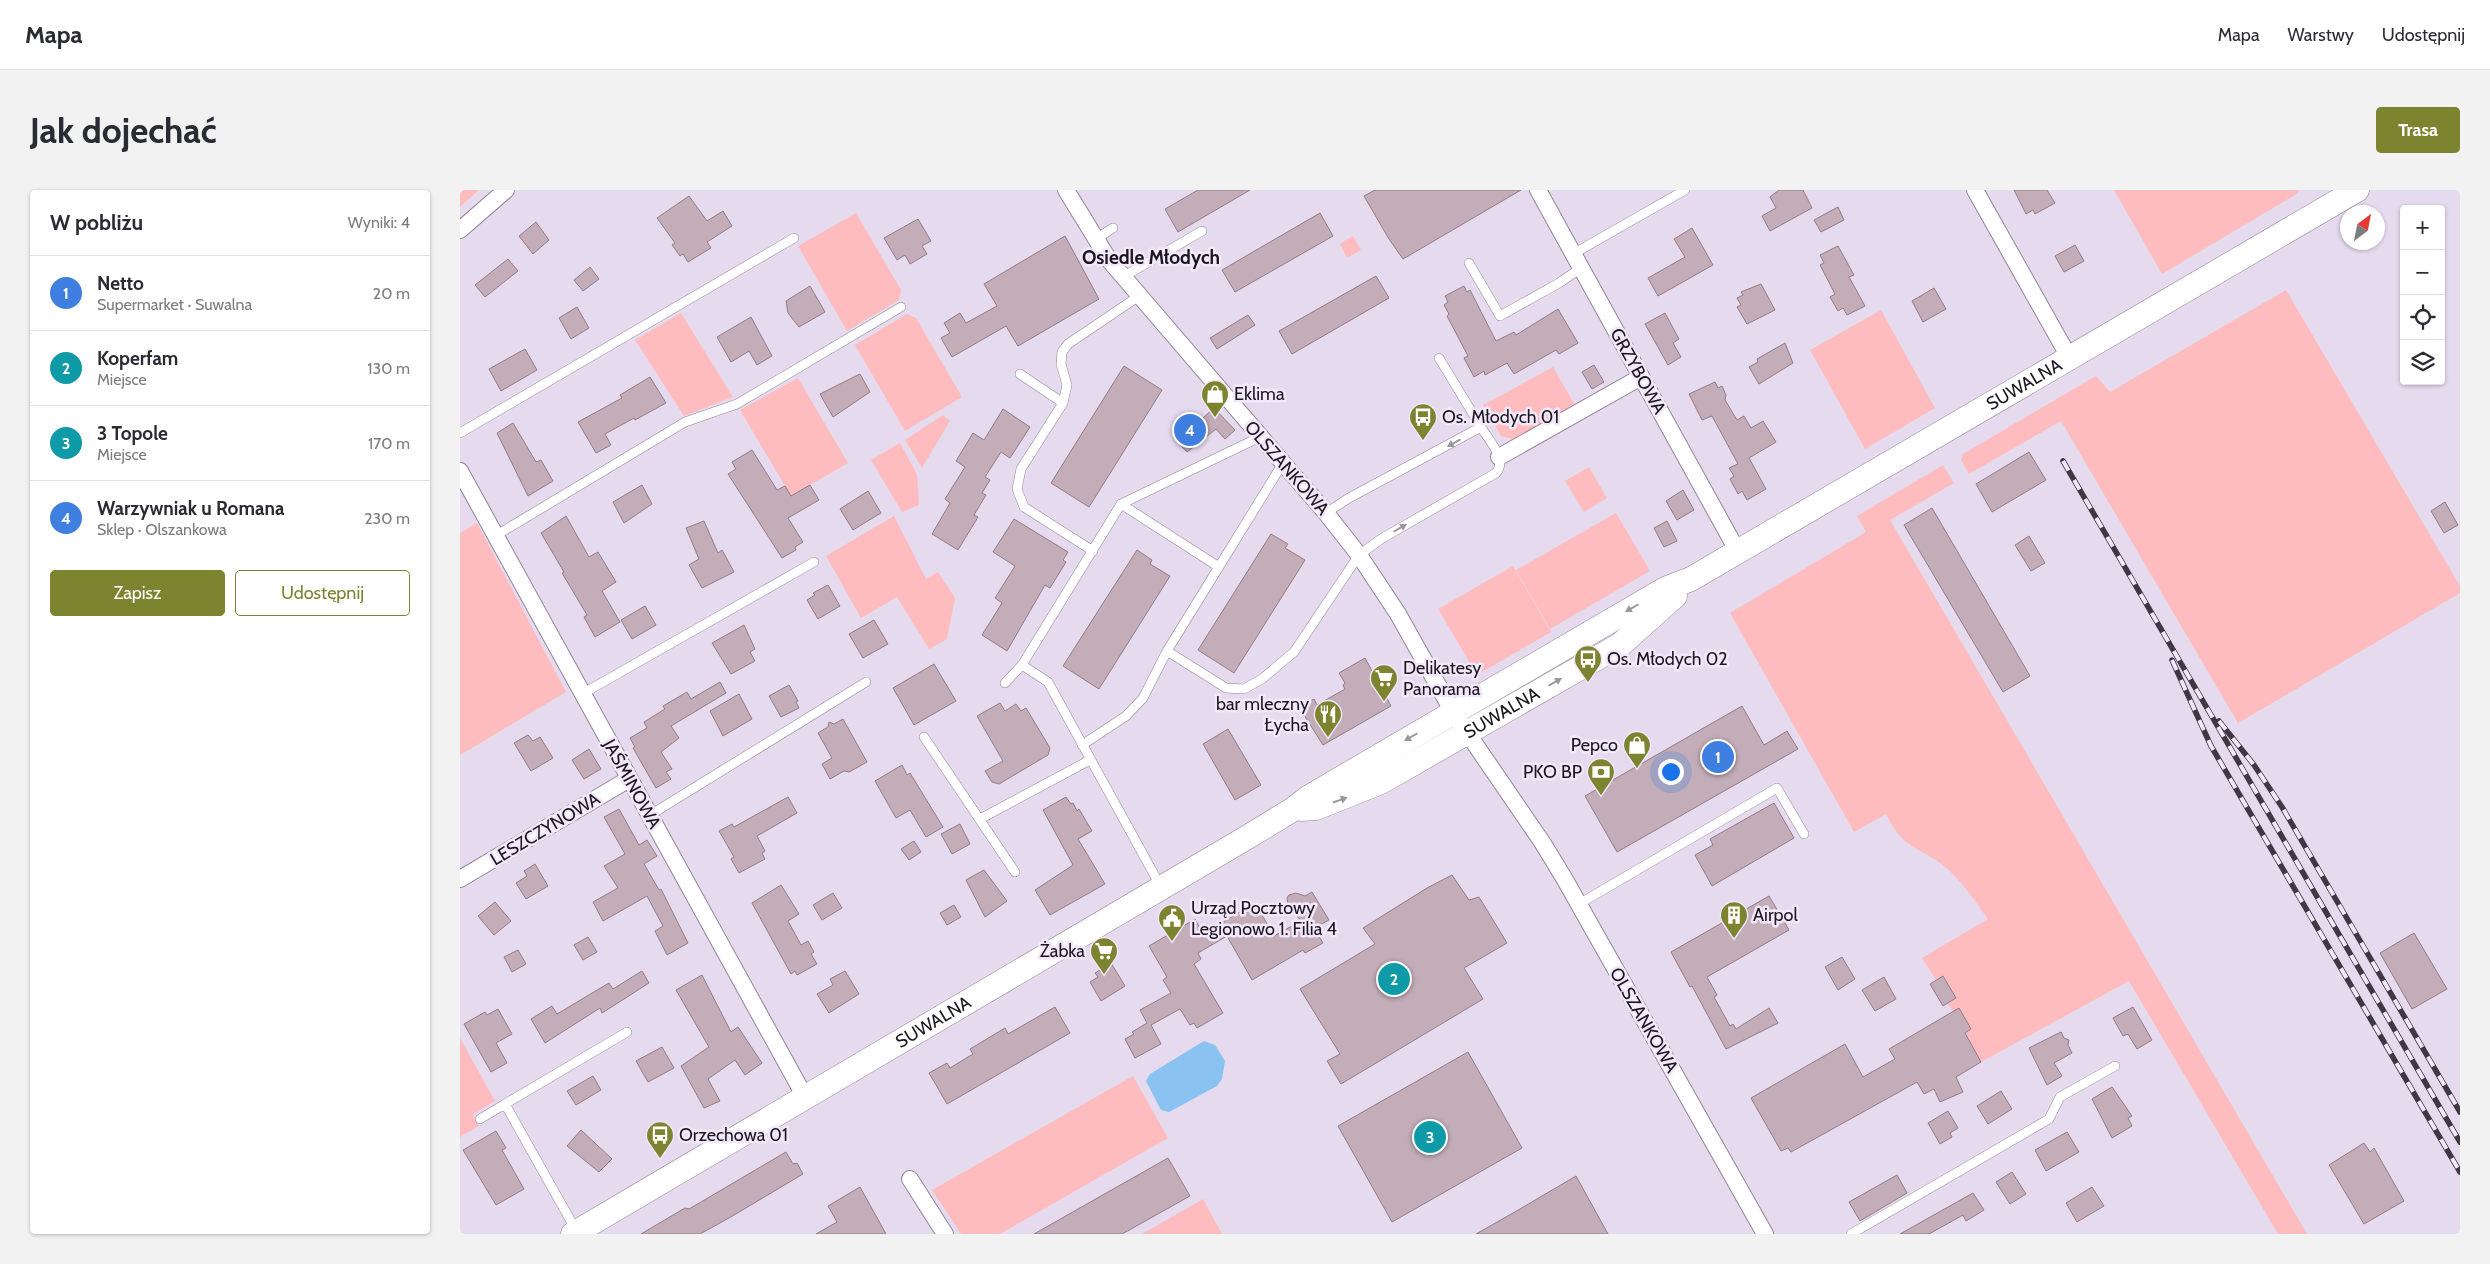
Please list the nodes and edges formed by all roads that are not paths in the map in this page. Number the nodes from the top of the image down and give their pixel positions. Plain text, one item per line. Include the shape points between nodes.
1 (506, 190) edge
2 (1066, 190) edge
3 (1538, 190) edge
4 (1685, 190) edge
5 (1975, 190) edge
6 (2357, 190) edge
7 (1114, 228) dead end
8 (460, 230) edge
9 (1202, 231) dead end
10 (794, 238) dead end
11 (1096, 240) junction
12 (1577, 261) junction
13 (1469, 264) dead end
14 (1123, 277) junction
15 (1139, 296) junction
16 (901, 307) dead end
17 (2068, 357) junction
18 (1439, 358) dead end
19 (1020, 374) dead end
20 (1641, 377) junction
21 (1063, 403) junction
22 (1481, 427) junction
23 (460, 433) edge
24 (1260, 437) junction
25 (1499, 457) junction
26 (1284, 463) junction
27 (460, 471) edge
28 (1121, 504) junction
29 (1326, 513) junction
30 (495, 536) junction
31 (1093, 551) junction
32 (1738, 552) junction
33 (1359, 555) junction
34 (814, 562) dead end
35 (1219, 567) junction
36 (1691, 579) junction
37 (1167, 651) junction
38 (1022, 665) junction
39 (866, 682) dead end
40 (1005, 682) dead end
41 (582, 694) junction
42 (1454, 712) junction
43 (1467, 733) junction
44 (924, 737) dead end
45 (1082, 745) junction
46 (1090, 760) junction
47 (629, 779) junction
48 (1292, 810) junction
49 (650, 815) junction
50 (980, 819) junction
51 (1804, 834) dead end
52 (1015, 872) dead end
53 (460, 879) edge
54 (1161, 888) junction
55 (1579, 904) junction
56 (627, 1032) dead end
57 (2115, 1066) dead end
58 (805, 1097) junction
59 (505, 1104) junction
60 (480, 1119) dead end
61 (910, 1179) dead end
62 (575, 1233) edge
63 (945, 1234) edge
64 (1765, 1234) edge
65 (1851, 1234) edge

1 - 8 street
2 - 11 street, OLSZANKOWA
3 - 12 street, GRZYBOWA
4 - 12 lane
5 - 17 street
6 - 17 street, SUWALNA
7 - 11 lane
9 - 14 lane
10 - 23 lane
11 - 14 street, OLSZANKOWA
12 - 13 lane via 1559,283 1500,316
12 - 20 street, GRZYBOWA
14 - 15 street, OLSZANKOWA
15 - 21 lane via 1068,344 1062,352 1061,364 1067,384
15 - 24 street, OLSZANKOWA
16 - 30 lane via 737,404 685,422
17 - 32 street, SUWALNA
18 - 22 lane
19 - 21 lane
20 - 25 street
20 - 32 street, GRZYBOWA
21 - 31 lane via 1021,469 1017,490 1024,507
22 - 25 lane
22 -> 29 lane
24 - 26 street, OLSZANKOWA
24 - 28 lane
33 -> 25 lane via 1496,473 1501,464
26 - 29 street, OLSZANKOWA
26 - 35 lane
27 - 30 street, JAŚMINOWA
28 - 31 lane
28 - 35 lane
29 - 33 street, OLSZANKOWA
30 - 41 street, JAŚMINOWA
31 - 38 lane
32 - 36 street, SUWALNA
33 - 37 lane via 1294,652 1262,679 1244,689 1226,688
33 - 42 street, OLSZANKOWA via 1398,614
34 - 41 lane
35 - 37 lane
36 -> 42 street, SUWALNA via 1665,589
43 -> 36 street, SUWALNA via 1620,645
37 - 45 lane via 1136,707
38 - 40 lane
38 - 45 lane via 1048,682
39 - 49 lane
41 - 47 street, JAŚMINOWA
42 - 43 street, OLSZANKOWA
42 -> 48 street, SUWALNA
48 -> 43 street, SUWALNA via 1316,808 1347,798
43 - 55 street, OLSZANKOWA via 1520,809
44 - 50 lane
45 - 46 lane
46 - 50 lane
46 - 54 lane
47 - 49 street, JAŚMINOWA
47 - 53 street, LESZCZYNOWA
48 - 54 street, SUWALNA
49 - 58 street, JAŚMINOWA
50 - 52 lane
51 - 55 lane via 1777,788
54 - 58 street, SUWALNA
55 - 64 street, OLSZANKOWA
56 - 59 lane
57 - 65 lane via 2060,1097 2049,1119
58 - 62 street, SUWALNA
59 - 60 lane
59 - 62 lane
61 - 63 street

